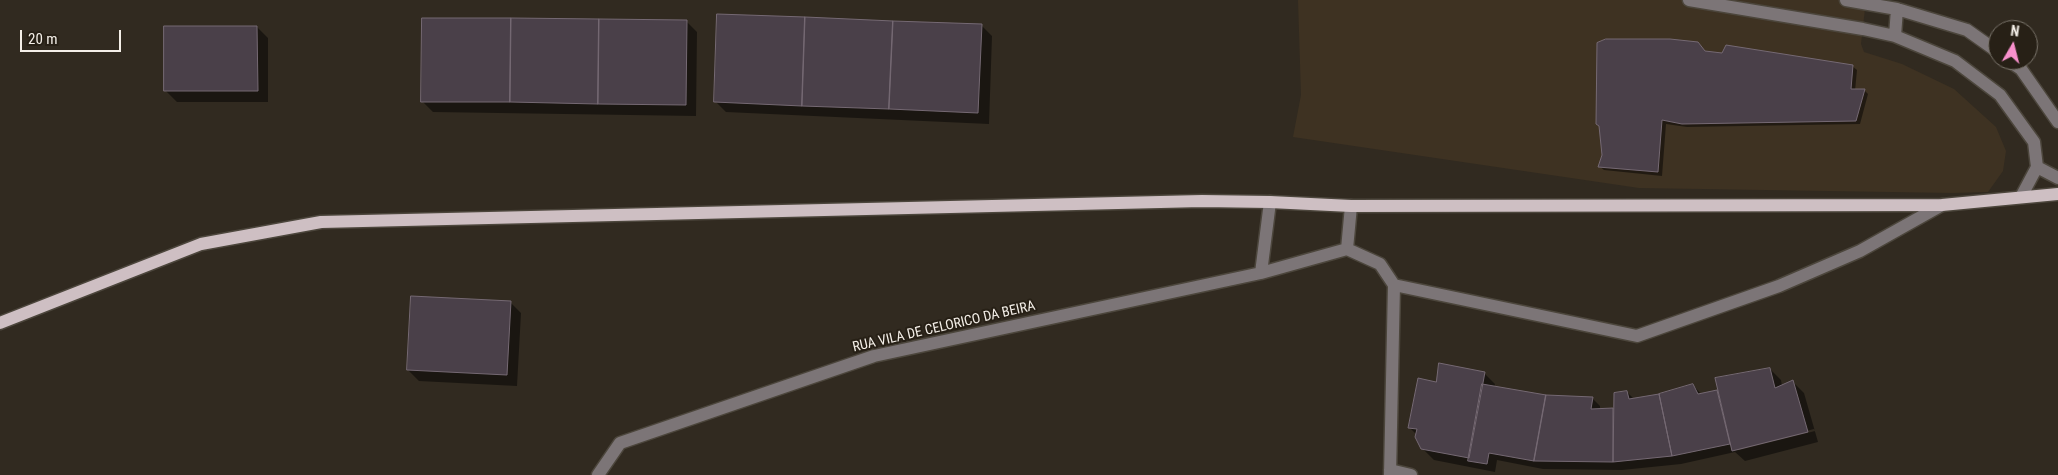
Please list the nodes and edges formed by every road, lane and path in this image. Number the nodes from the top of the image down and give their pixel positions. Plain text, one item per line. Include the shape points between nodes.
1 (1689, 0) edge
2 (1846, 0) edge
3 (1897, 9) junction
4 (1895, 36) junction
5 (1988, 45) edge
6 (2022, 70) edge
7 (2058, 122) edge
8 (2037, 167) junction
9 (2058, 178) edge
10 (2058, 194) edge
11 (2021, 197) junction
12 (1270, 202) junction
13 (1942, 205) junction
14 (1351, 206) junction
15 (1347, 249) junction
16 (1261, 273) junction
17 (1394, 285) junction
18 (0, 323) edge
19 (1390, 473) edge
20 (598, 475) edge
21 (1411, 475) edge

1 - 4 street
2 - 3 street
3 - 4 street
3 - 5 street via 1967,30
4 - 8 street via 1955,60 2000,95 2034,142
6 - 7 street
8 - 9 street
8 - 11 street
10 - 11 main road
11 - 13 main road
12 - 14 main road
12 - 16 street
12 - 18 main road via 321,222 201,244
13 - 14 main road
13 - 17 street via 1860,251 1779,286 1637,336
14 - 15 street
15 - 16 street, RUA VILA DE CELORICO DA BEIRA
15 - 17 street via 1380,264
16 - 20 street, RUA VILA DE CELORICO DA BEIRA via 874,356 620,442
17 - 19 street
19 - 21 street

